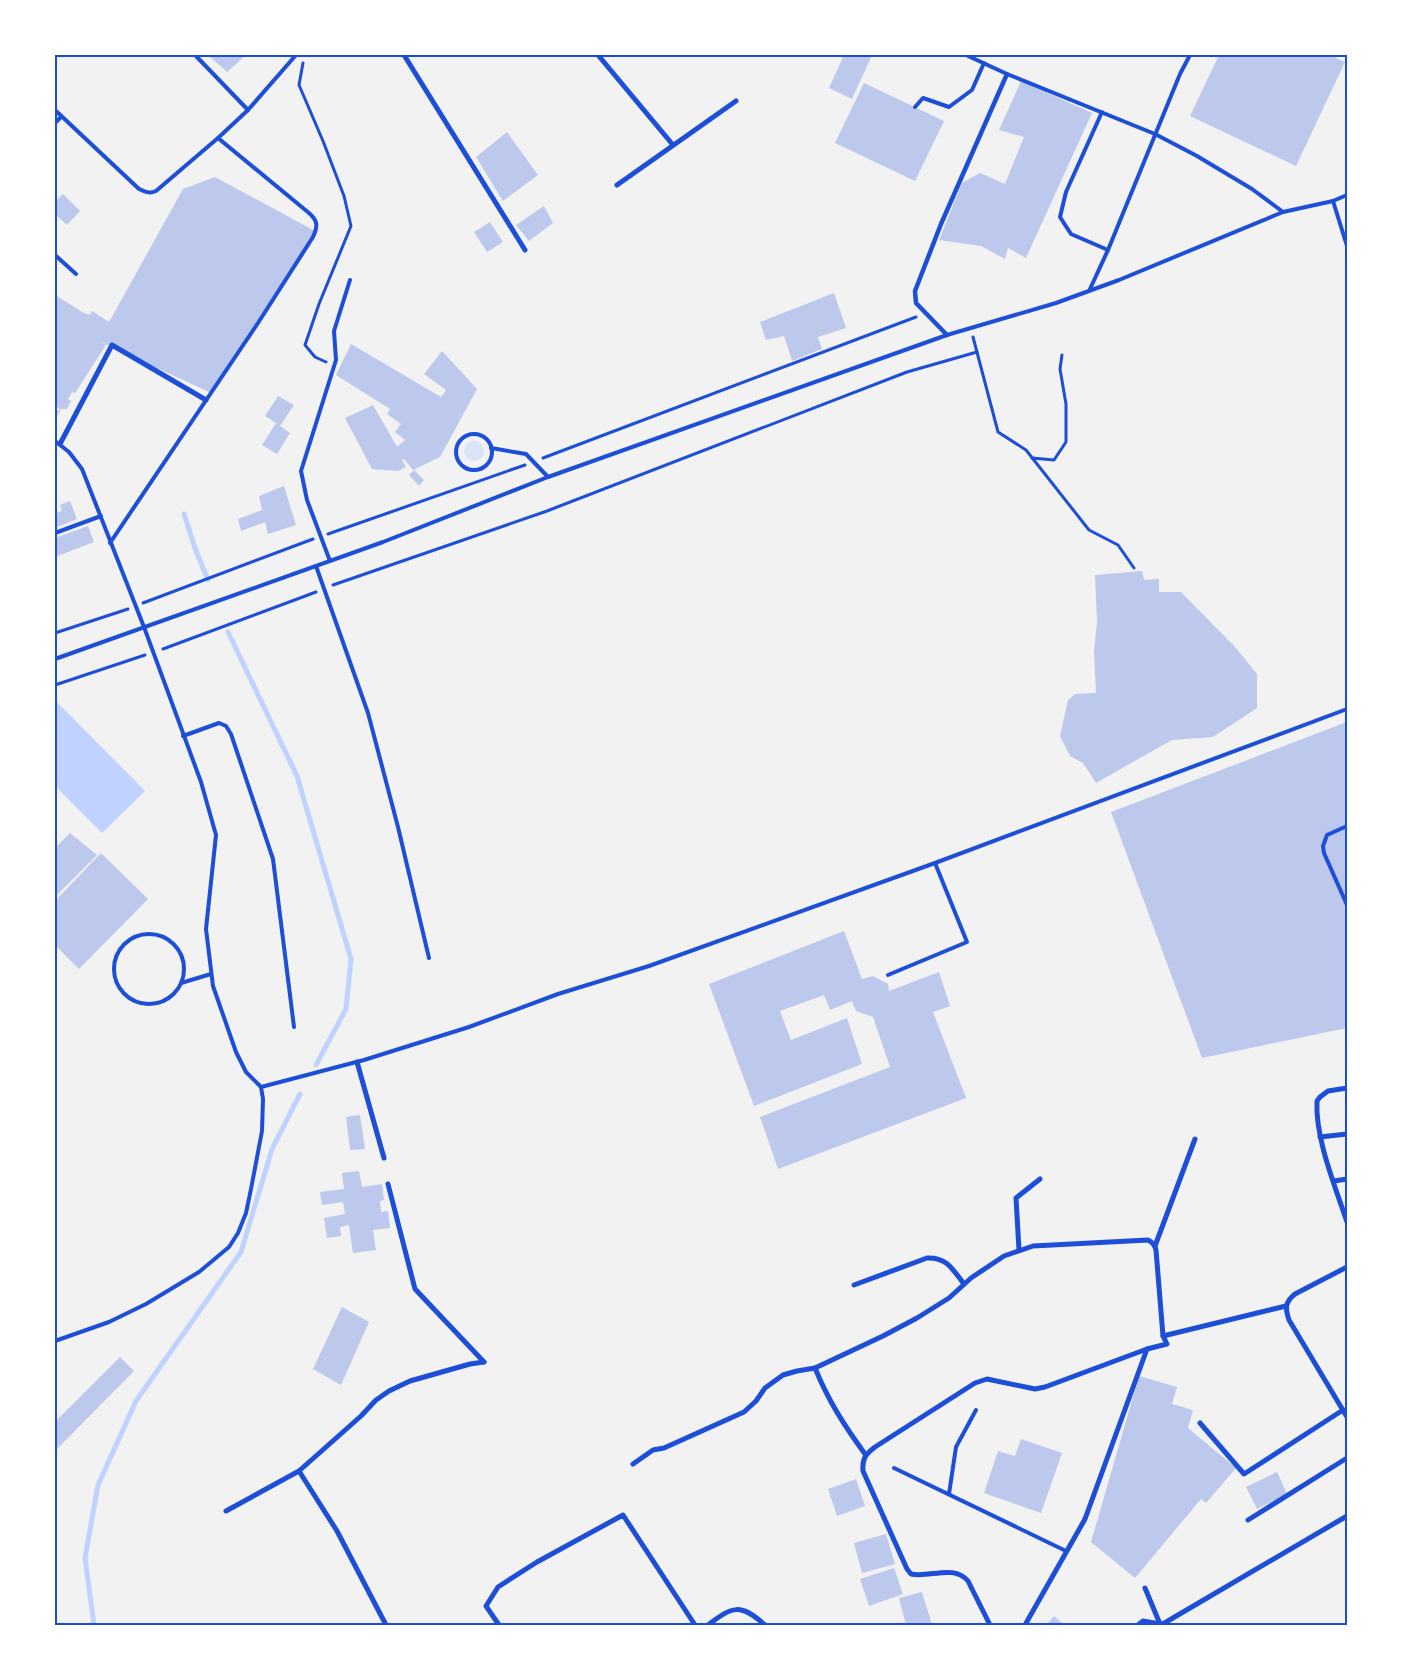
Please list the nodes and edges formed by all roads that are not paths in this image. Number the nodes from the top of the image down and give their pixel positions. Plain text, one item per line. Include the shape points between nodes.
1 (195, 55) edge
2 (296, 55) edge
3 (404, 55) edge
4 (598, 55) edge
5 (966, 55) edge
6 (1190, 55) edge
7 (984, 63) junction
8 (1006, 74) junction
9 (736, 101) dead end
10 (915, 108) dead end
11 (55, 110) edge
12 (248, 110) junction
13 (1102, 112) junction
14 (61, 116) junction
15 (55, 123) edge
16 (1155, 134) junction
17 (218, 138) junction
18 (673, 145) junction
19 (617, 185) dead end
20 (1347, 196) edge
21 (1333, 201) junction
22 (1283, 212) junction
23 (1347, 246) edge
24 (525, 250) dead end
25 (1108, 250) junction
26 (55, 255) edge
27 (76, 274) dead end
28 (350, 280) dead end
29 (1090, 290) junction
30 (947, 335) junction
31 (206, 400) junction
32 (58, 442) edge
33 (491, 448) junction
34 (548, 478) junction
35 (100, 516) junction
36 (55, 533) edge
37 (110, 543) junction
38 (330, 561) junction
39 (316, 566) junction
40 (144, 627) junction
41 (55, 659) edge
42 (1347, 709) edge
43 (183, 736) junction
44 (1347, 826) edge
45 (936, 863) junction
46 (1347, 905) edge
47 (429, 958) dead end
48 (211, 974) junction
49 (888, 975) dead end
50 (181, 983) junction
51 (294, 1027) dead end
52 (357, 1062) junction
53 (261, 1087) junction
54 (1347, 1088) edge
55 (1347, 1134) edge
56 (1320, 1137) junction
57 (1196, 1140) dead end
58 (384, 1158) dead end
59 (1040, 1179) dead end
60 (1347, 1179) edge
61 (1334, 1181) junction
62 (388, 1184) dead end
63 (1347, 1222) edge
64 (1155, 1246) junction
65 (1019, 1250) junction
66 (1347, 1267) edge
67 (964, 1284) junction
68 (854, 1285) dead end
69 (1286, 1306) junction
70 (1163, 1336) junction
71 (55, 1341) edge
72 (1147, 1350) junction
73 (815, 1368) junction
74 (976, 1410) dead end
75 (1343, 1410) junction
76 (1347, 1417) edge
77 (1200, 1423) dead end
78 (865, 1454) junction
79 (1347, 1458) edge
80 (633, 1464) dead end
81 (894, 1468) dead end
82 (298, 1471) junction
83 (949, 1494) junction
84 (226, 1512) dead end
85 (1347, 1516) edge
86 (1248, 1520) dead end
87 (1066, 1551) junction
88 (1145, 1588) dead end
89 (386, 1625) edge
90 (499, 1625) edge
91 (695, 1625) edge
92 (708, 1625) edge
93 (765, 1625) edge
94 (990, 1625) edge
95 (1025, 1625) edge
96 (1138, 1625) edge
97 (1161, 1625) edge

1 - 12 lane
2 - 12 lane
3 - 24 street
4 - 18 street
5 - 7 lane
6 - 16 lane
7 - 8 lane
7 - 10 lane via 972,90 949,107 923,98
8 - 13 lane
8 - 30 street via 915,291 916,303
9 - 18 street
11 - 14 lane
12 - 17 lane
13 - 16 lane
13 - 25 lane via 1066,192 1060,217 1070,234
14 - 15 lane
14 - 17 lane via 147,193 156,191
16 - 22 lane via 1252,189
16 - 25 lane
17 - 31 lane via 309,213 317,225 258,323
18 - 19 street
20 - 21 lane
21 - 22 lane
21 - 23 lane
22 - 29 lane
25 - 29 lane
26 - 27 lane
28 - 38 lane via 334,331 336,360 301,471 307,500
29 - 30 lane
30 - 34 lane
31 - 32 street via 112,345
31 - 37 lane
32 - 35 lane via 80,464
33 - 33 lane via 490,460 476,469 465,467 457,458 460,441 469,435 481,435
33 - 34 lane via 526,454
34 - 38 lane
35 - 36 lane
35 - 37 lane
37 - 40 lane
38 - 39 lane
39 - 40 lane
39 - 47 lane via 368,713
40 - 41 lane
40 - 43 lane
42 - 45 lane
43 - 48 lane via 201,782 216,835 206,929
43 - 51 lane via 219,723 226,726 231,734 272,859
44 - 46 lane via 1327,835 1323,846
45 - 49 lane via 967,942
45 - 52 lane via 650,966
48 - 50 lane
48 - 53 lane via 236,1052 246,1072
50 - 50 lane via 166,1000 156,1004 134,1001 124,995 115,981 113,964 116,954 134,937 145,933 158,934 169,939 183,959
52 - 53 lane
52 - 58 street
53 - 71 lane via 262,1131 251,1189 246,1213 229,1247 199,1272 146,1304 109,1322
54 - 56 street via 1328,1091 1317,1101
55 - 56 street
56 - 61 street
57 - 64 street
59 - 65 street via 1016,1198
60 - 61 street
61 - 63 street
62 - 82 street via 415,1289 484,1362 410,1381 389,1391
64 - 65 street via 1148,1240 1033,1246
64 - 70 street
65 - 67 street via 1004,1256
66 - 69 street via 1295,1294
67 - 68 street via 944,1261 927,1258
67 - 73 street via 949,1298 917,1318
69 - 70 street
69 - 75 street via 1289,1320
70 - 72 street via 1167,1344
72 - 78 street via 1035,1389 987,1380 976,1384
72 - 87 street via 1085,1519
73 - 78 street via 827,1396
73 - 80 street via 783,1376 765,1388 744,1412 653,1450
74 - 83 lane via 956,1447
75 - 76 street
75 - 77 street via 1244,1474
78 - 94 street via 863,1470 907,1569 911,1574 921,1576 951,1572 963,1576
79 - 86 street
81 - 83 lane
82 - 84 street
82 - 89 street via 337,1531
83 - 87 lane
85 - 97 street
87 - 95 street
88 - 97 street
90 - 91 street via 486,1606 498,1586 623,1515
92 - 93 street via 726,1611 741,1609
96 - 97 street via 1143,1621

